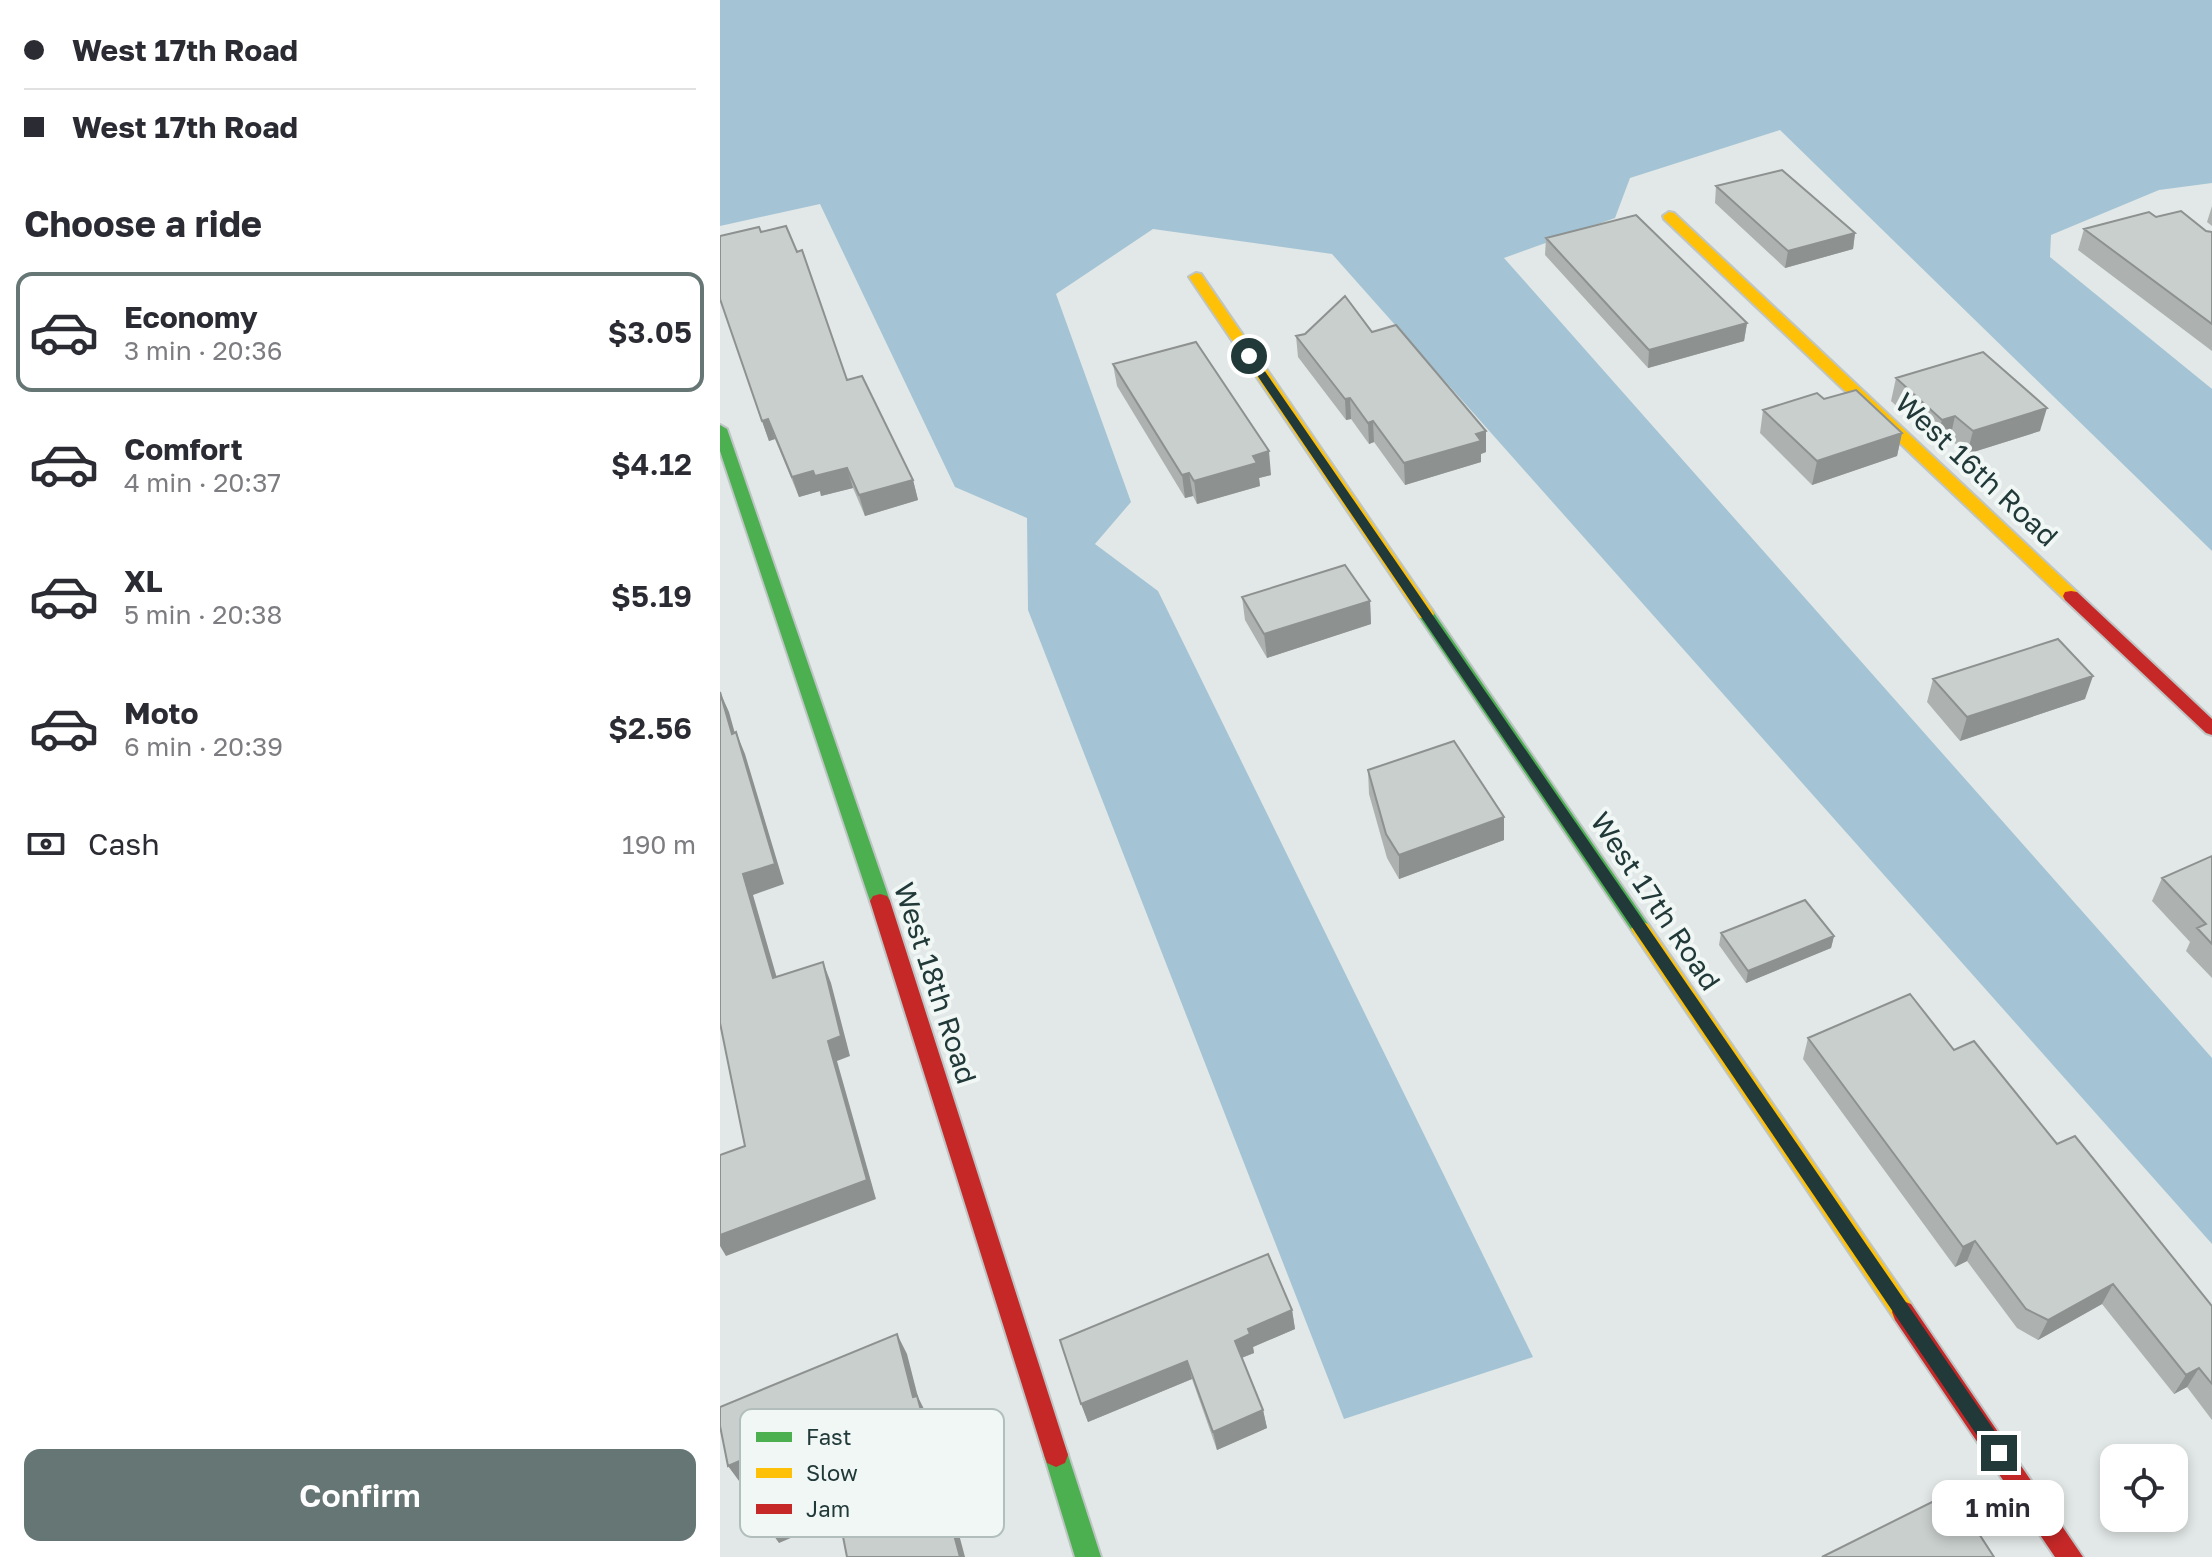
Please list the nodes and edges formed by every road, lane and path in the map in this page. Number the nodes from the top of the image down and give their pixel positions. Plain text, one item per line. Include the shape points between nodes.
1 (1669, 216) dead end
2 (1196, 277) dead end
3 (720, 429) edge
4 (2212, 729) edge
5 (1088, 1557) edge
6 (2070, 1557) edge

1 - 4 street, West 16th Road
2 - 6 street, West 17th Road
3 - 5 street, West 18th Road via 894,941

